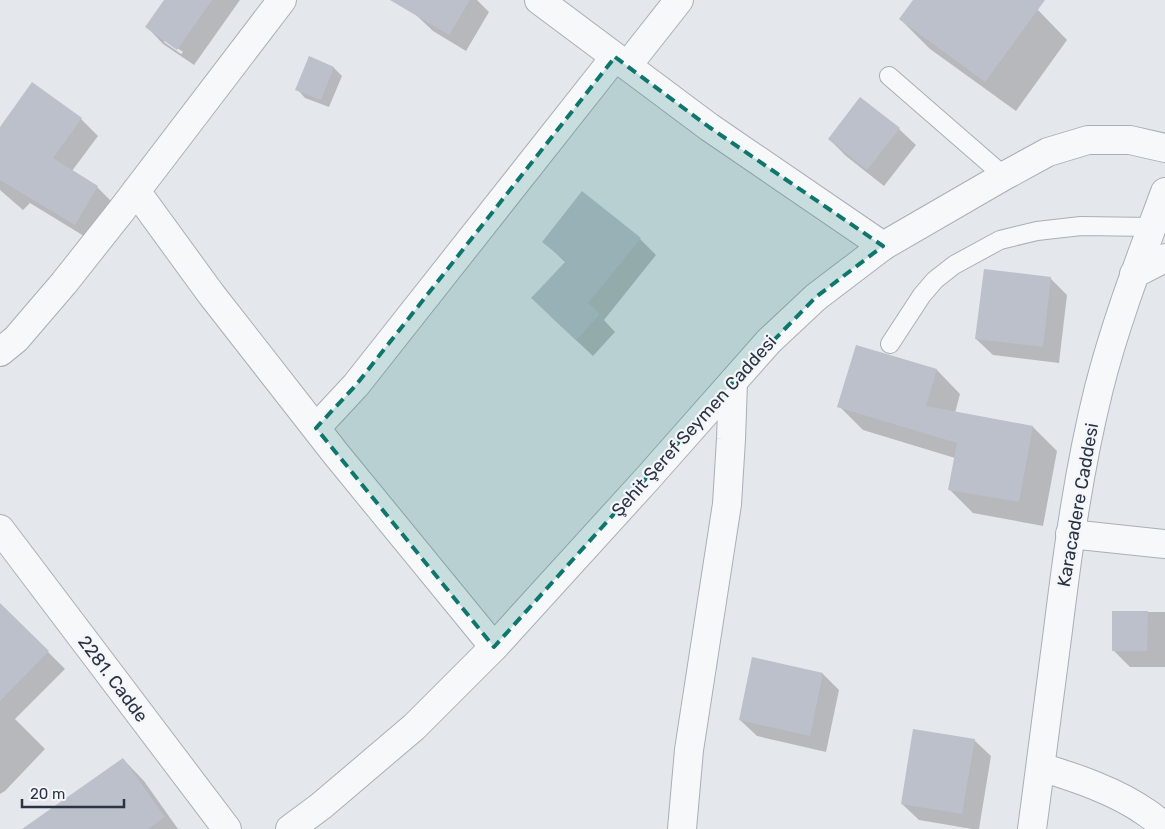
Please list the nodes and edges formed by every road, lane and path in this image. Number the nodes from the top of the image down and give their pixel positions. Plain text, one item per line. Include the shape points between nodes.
1 (282, 0) edge
2 (539, 0) edge
3 (679, 0) edge
4 (621, 62) junction
5 (889, 76) dead end
6 (1165, 148) edge
7 (1004, 176) junction
8 (136, 191) junction
9 (1165, 192) edge
10 (1152, 227) junction
11 (883, 246) junction
12 (1165, 258) edge
13 (1134, 274) junction
14 (890, 344) dead end
15 (0, 352) edge
16 (733, 382) junction
17 (316, 428) junction
18 (0, 529) edge
19 (1070, 534) junction
20 (1165, 544) edge
21 (494, 647) junction
22 (1040, 766) junction
23 (1165, 827) edge
24 (227, 829) edge
25 (290, 829) edge
26 (682, 829) edge
27 (1032, 829) edge

1 - 8 street
2 - 4 street
3 - 4 street
4 - 11 street via 709,127
4 - 17 street via 356,385
5 - 7 lane
6 - 7 street, Şehit Şeref Seymen Caddesi via 1130,140 1088,140 1048,152
7 - 11 street, Şehit Şeref Seymen Caddesi
8 - 15 street via 22,332
8 - 17 street via 211,294
9 - 10 street, Karacadere Caddesi
10 - 13 street, Karacadere Caddesi
10 - 14 lane via 1081,226 1037,231 1000,240 935,280
11 - 16 street, Şehit Şeref Seymen Caddesi via 816,297 769,341
12 - 13 street
13 - 19 street, Karacadere Caddesi via 1099,390
16 - 21 street, Şehit Şeref Seymen Caddesi
16 - 26 street via 727,504 689,750
17 - 21 street
18 - 24 street, 2281. Cadde
19 - 20 street
19 - 22 street, Karacadere Caddesi
21 - 25 street, Şehit Şeref Seymen Caddesi via 414,727 322,806
22 - 23 street via 1118,797
22 - 27 street, Karacadere Caddesi

